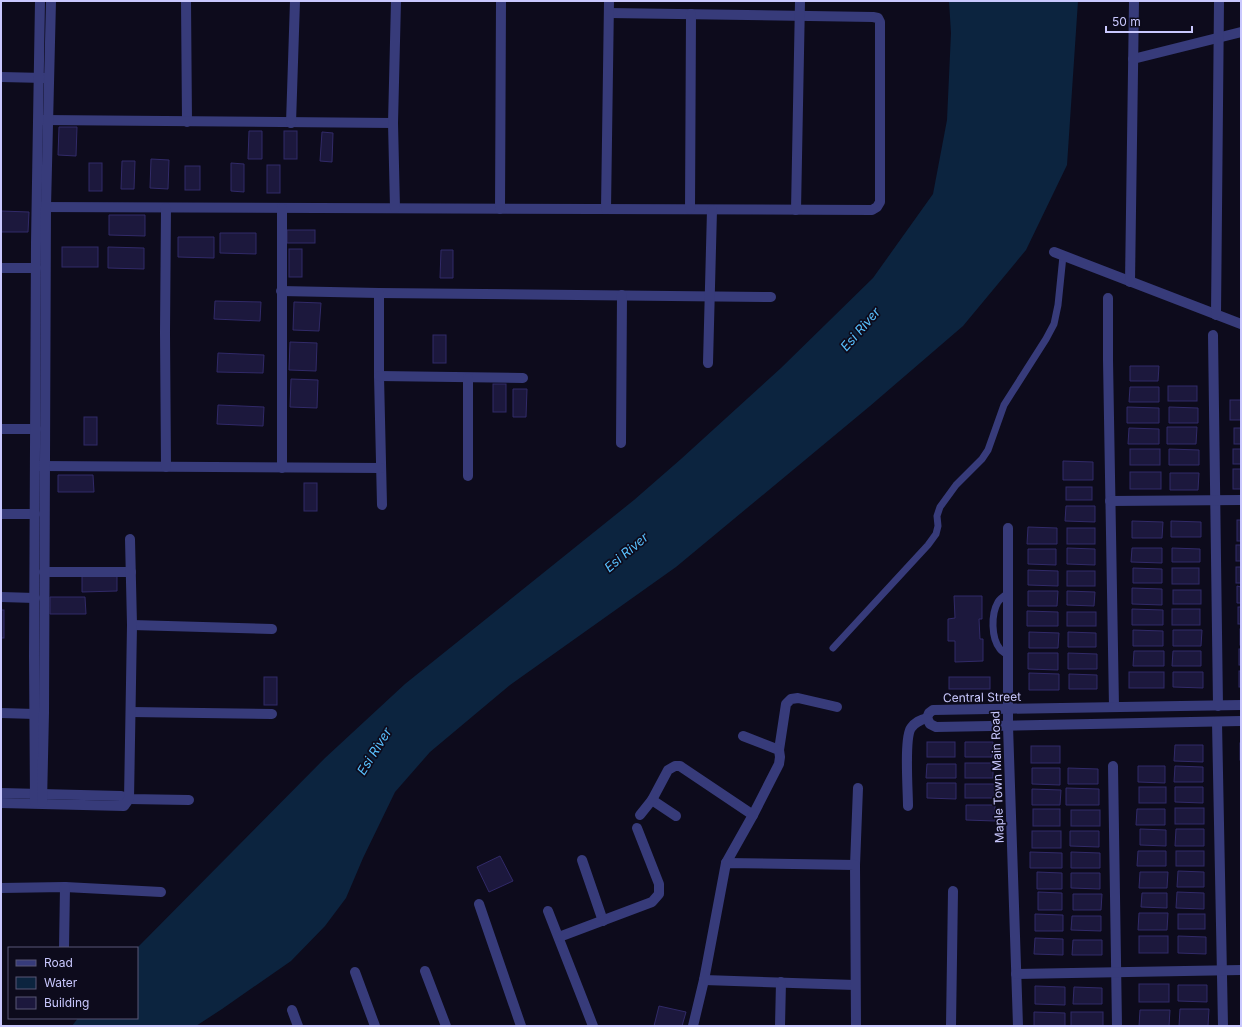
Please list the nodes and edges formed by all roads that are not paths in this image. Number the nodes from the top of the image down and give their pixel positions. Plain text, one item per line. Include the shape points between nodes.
1 (40, 1) edge
2 (51, 1) edge
3 (186, 1) edge
4 (295, 1) edge
5 (396, 1) edge
6 (501, 1) edge
7 (609, 1) edge
8 (800, 1) edge
9 (1134, 1) edge
10 (1218, 1) edge
11 (609, 13) junction
12 (691, 14) junction
13 (801, 16) junction
14 (1241, 32) edge
15 (1218, 38) junction
16 (1133, 59) junction
17 (1, 77) edge
18 (44, 78) junction
19 (43, 120) junction
20 (187, 122) junction
21 (291, 122) junction
22 (393, 124) junction
23 (41, 207) junction
24 (166, 208) junction
25 (282, 208) junction
26 (395, 208) junction
27 (500, 209) junction
28 (606, 209) junction
29 (690, 209) junction
30 (712, 210) junction
31 (796, 210) junction
32 (1059, 254) joint
33 (1, 268) edge
34 (36, 268) junction
35 (1130, 282) junction
36 (281, 291) junction
37 (379, 293) junction
38 (622, 295) junction
39 (709, 296) junction
40 (771, 297) dead end
41 (1108, 298) dead end
42 (1216, 315) junction
43 (1241, 324) edge
44 (1213, 336) dead end
45 (708, 363) dead end
46 (379, 376) junction
47 (468, 378) junction
48 (523, 378) dead end
49 (1, 429) edge
50 (36, 429) junction
51 (621, 443) dead end
52 (40, 466) junction
53 (166, 467) junction
54 (282, 468) junction
55 (381, 468) junction
56 (468, 476) dead end
57 (1215, 500) junction
58 (1241, 500) edge
59 (1110, 501) junction
60 (382, 505) dead end
61 (1, 514) edge
62 (35, 514) junction
63 (1008, 528) dead end
64 (130, 539) dead end
65 (44, 572) junction
66 (131, 572) junction
67 (1, 597) edge
68 (35, 598) junction
69 (132, 625) junction
70 (272, 629) dead end
71 (833, 648) dead end
72 (1241, 705) edge
73 (1172, 706) junction
74 (1218, 706) junction
75 (837, 707) dead end
76 (1114, 707) junction
77 (1008, 709) junction
78 (131, 712) junction
79 (1, 713) edge
80 (35, 714) junction
81 (272, 714) dead end
82 (927, 718) junction
83 (1241, 721) edge
84 (1217, 722) junction
85 (1172, 723) junction
86 (1008, 726) junction
87 (743, 736) dead end
88 (778, 750) junction
89 (1113, 766) dead end
90 (858, 788) dead end
91 (1, 794) edge
92 (39, 799) junction
93 (129, 799) junction
94 (188, 800) dead end
95 (652, 800) junction
96 (1, 803) edge
97 (908, 806) dead end
98 (640, 815) dead end
99 (753, 815) junction
100 (676, 816) dead end
101 (637, 828) dead end
102 (582, 860) dead end
103 (726, 863) junction
104 (855, 865) junction
105 (65, 887) junction
106 (1, 888) edge
107 (953, 891) dead end
108 (161, 892) dead end
109 (478, 904) dead end
110 (548, 911) dead end
111 (603, 921) junction
112 (559, 937) junction
113 (64, 947) edge
114 (1222, 970) junction
115 (1241, 970) edge
116 (425, 971) dead end
117 (355, 972) dead end
118 (1116, 972) junction
119 (1016, 974) junction
120 (704, 980) junction
121 (782, 982) junction
122 (855, 985) junction
123 (292, 1010) dead end
124 (298, 1026) edge
125 (375, 1026) edge
126 (446, 1026) edge
127 (521, 1026) edge
128 (593, 1026) edge
129 (692, 1026) edge
130 (780, 1026) edge
131 (856, 1026) edge
132 (951, 1026) edge
133 (1018, 1026) edge
134 (1117, 1026) edge
135 (1223, 1026) edge

1 - 18 street
2 - 18 street
3 - 20 street
4 - 21 street
5 - 22 street
6 - 27 street
7 - 11 street
8 - 13 street
9 - 16 street
10 - 15 street
11 - 12 street
11 - 28 street
12 - 13 street
12 - 29 street
13 - 31 street
13 - 31 street via 874,17 880,22 880,202 872,210
14 - 15 street
15 - 16 street
15 - 42 street
16 - 35 street
17 - 18 street
18 - 19 street
19 - 20 street
19 - 23 street
20 - 21 street
21 - 22 street
22 - 26 street
23 - 24 street
23 - 34 street
23 - 52 street
24 - 25 street
24 - 53 street
25 - 26 street
25 - 36 street
26 - 27 street
27 - 28 street
28 - 29 street
29 - 30 street
30 - 31 street
30 - 39 street
32 - 35 street
32 - 71 lane via 1058,305 1054,324 1004,405 988,450 942,503 937,516 936,534 928,545
33 - 34 street
34 - 50 street
35 - 42 street
36 - 37 street
36 - 54 street
37 - 38 street
37 - 46 street
38 - 39 street
38 - 51 street
39 - 40 street
39 - 45 street
41 - 59 street
42 - 43 street
44 - 57 street
46 - 47 street
46 - 55 street
47 - 48 street
47 - 56 street
49 - 50 street
50 - 52 street
52 - 53 street
52 - 62 street
52 - 65 street
53 - 54 street
54 - 55 street
55 - 60 street
57 - 58 street
57 - 59 street
57 - 74 street
59 - 76 street
61 - 62 street
62 - 68 street
63 - 77 street, Maple Town Main Road
64 - 66 street
65 - 66 street
65 - 92 street
66 - 69 street
67 - 68 street
68 - 80 street
69 - 70 street
69 - 78 street
72 - 74 street, Central Street
73 - 74 street, Central Street
73 - 76 street, Central Street
73 - 85 street
75 - 88 street via 798,698 791,699 786,704
76 - 77 street, Central Street
77 - 82 street, Central Street via 933,710
77 - 86 street, Maple Town Main Road
78 - 81 street
78 - 93 street
79 - 80 street
80 - 92 street
82 - 86 street via 930,724 936,727
82 - 97 street via 918,721 910,729 907,742
83 - 84 street
84 - 85 street
84 - 114 street
85 - 86 street
86 - 119 street, Maple Town Main Road
87 - 88 street
88 - 99 street via 779,764
89 - 118 street
90 - 104 street
91 - 92 street
92 - 93 street via 124,806
92 - 96 street
93 - 94 street
95 - 98 street
95 - 99 street via 668,770 680,766
95 - 100 street
99 - 103 street
101 - 111 street via 659,884 659,894 652,902
102 - 111 street
103 - 104 street
103 - 120 street
104 - 122 street
105 - 106 street
105 - 108 street
105 - 113 street
107 - 132 street
109 - 127 street
110 - 112 street
111 - 112 street
112 - 128 street
114 - 115 street
114 - 118 street
114 - 135 street
116 - 126 street
117 - 125 street
118 - 119 street
118 - 134 street
119 - 133 street, Maple Town Main Road
120 - 121 street
120 - 129 street
121 - 122 street
121 - 130 street
122 - 131 street
123 - 124 street

